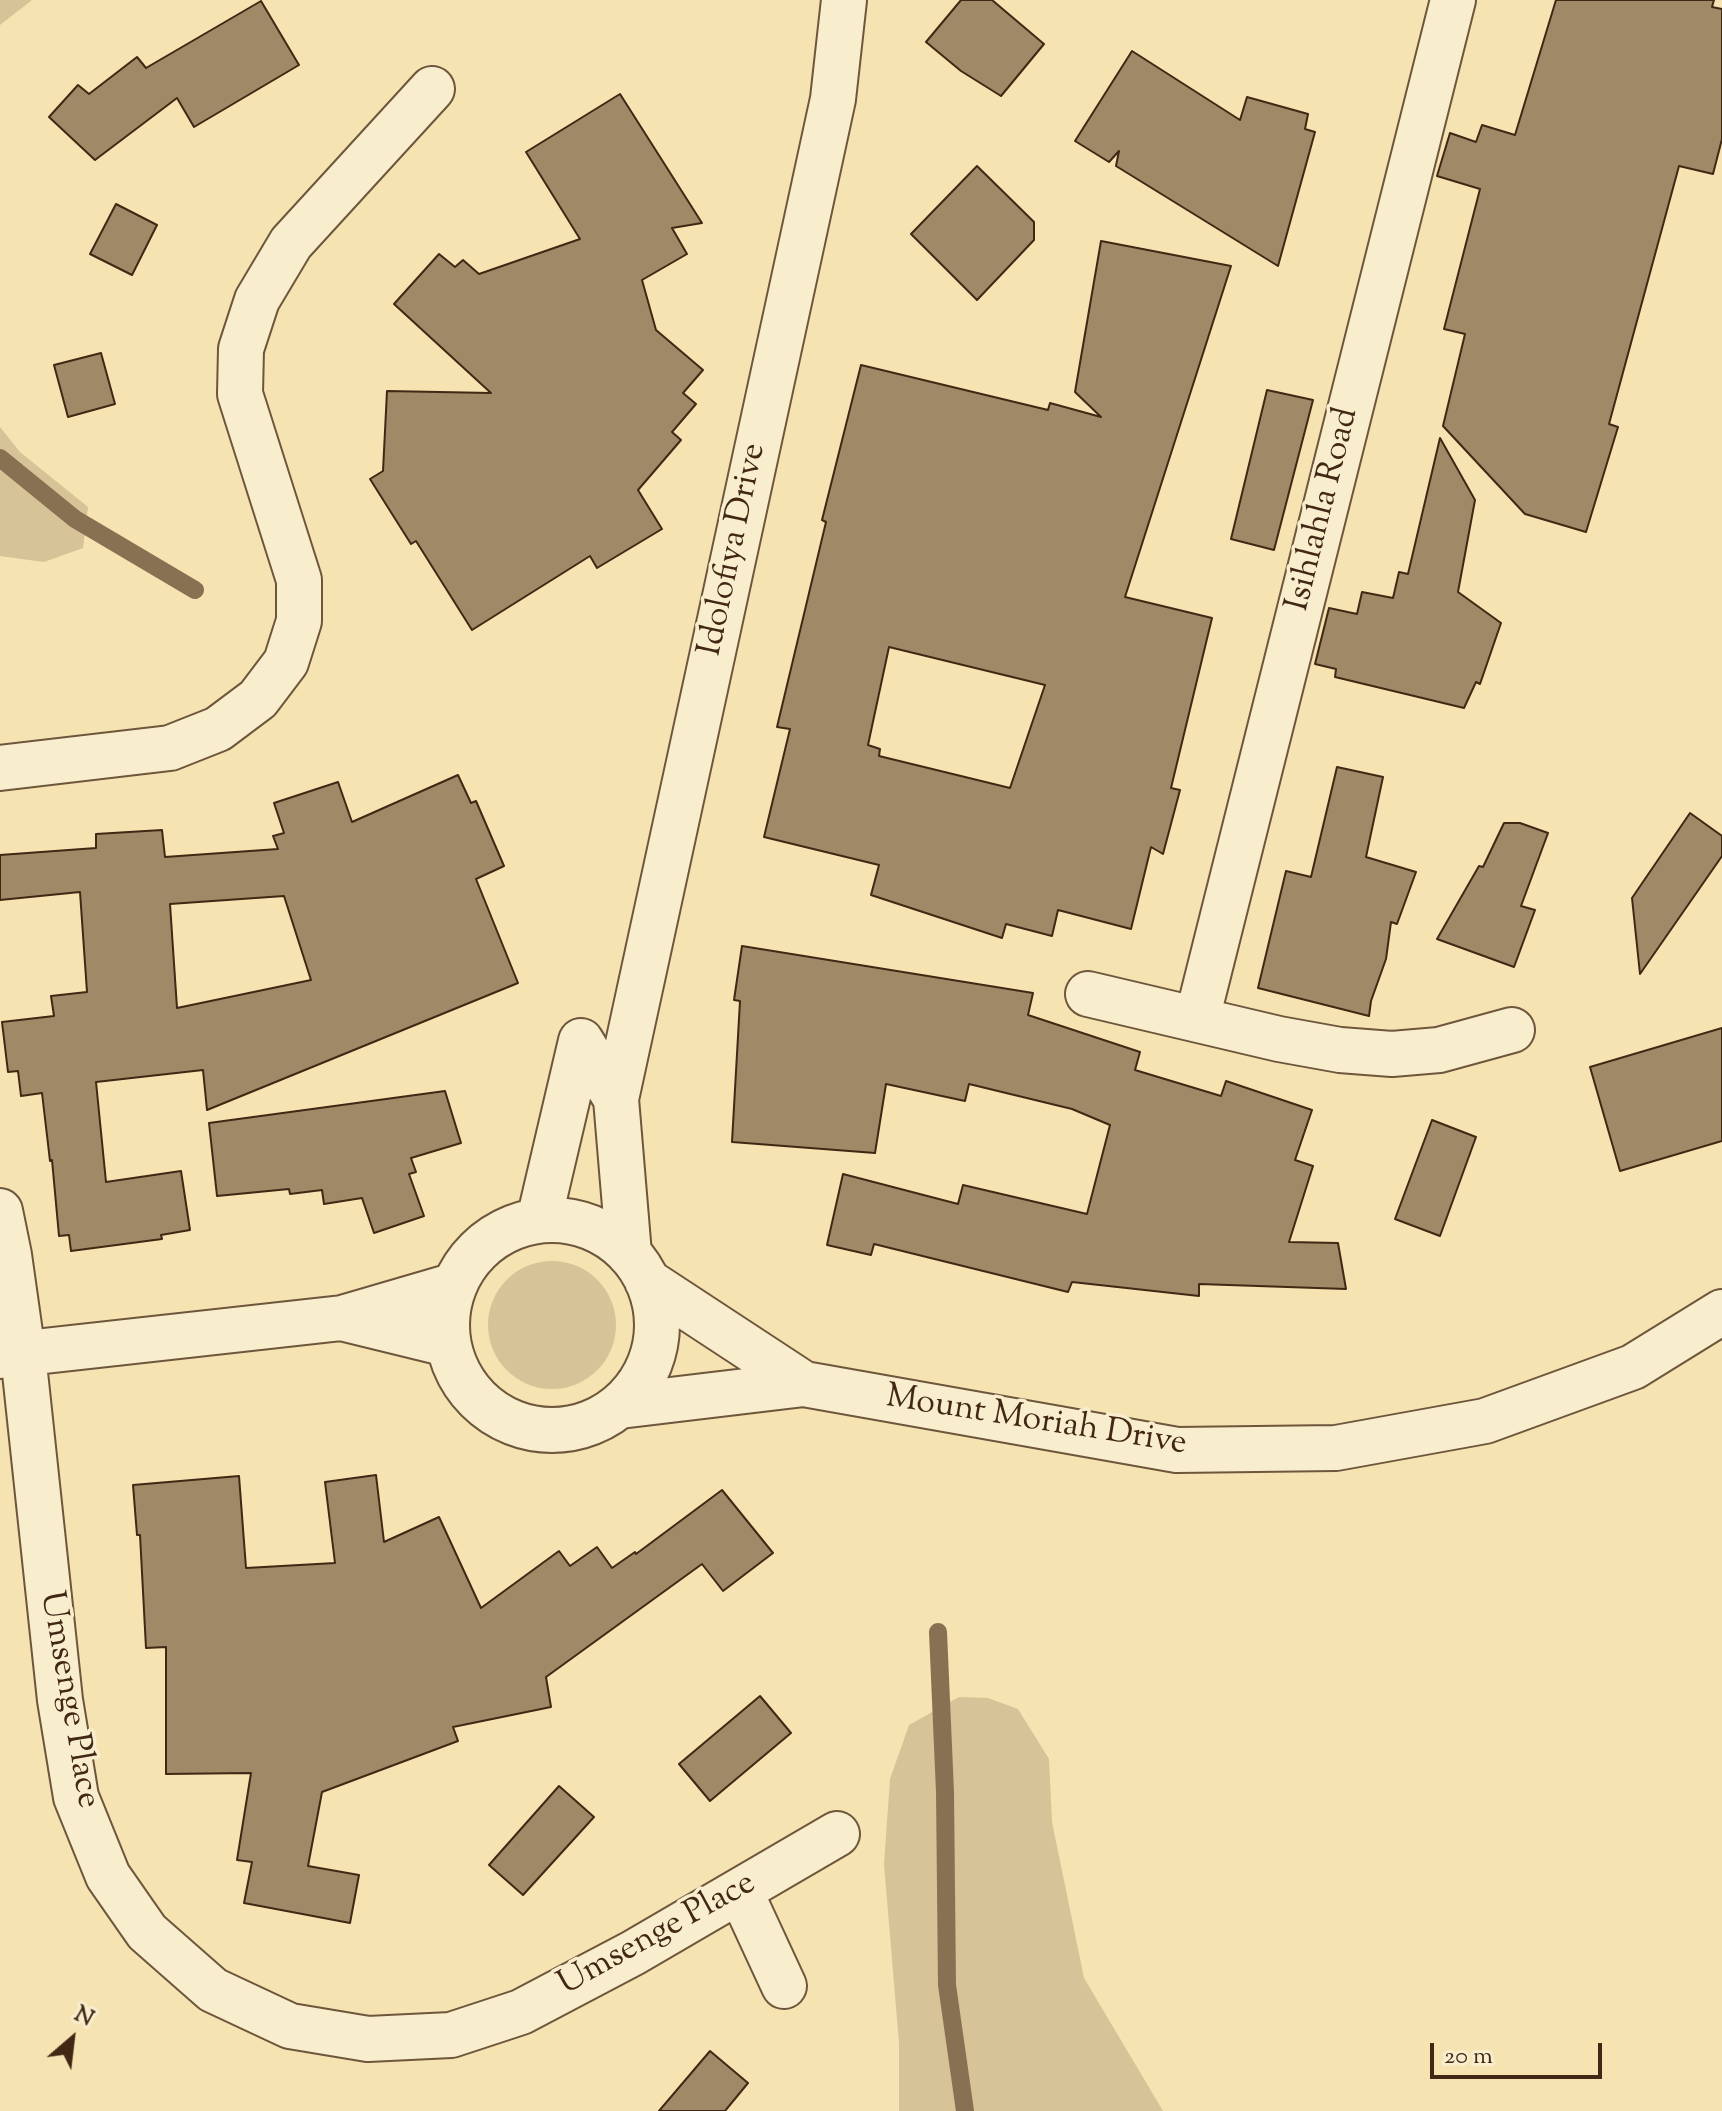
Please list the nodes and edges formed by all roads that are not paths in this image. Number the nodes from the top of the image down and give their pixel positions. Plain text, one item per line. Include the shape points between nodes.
1 (844, 0) edge
2 (1453, 0) edge
3 (432, 89) dead end
4 (0, 768) edge
5 (1088, 994) dead end
6 (1197, 1019) junction
7 (1512, 1030) dead end
8 (616, 1099) junction
9 (0, 1211) edge
10 (539, 1220) junction
11 (638, 1267) junction
12 (455, 1285) junction
13 (1722, 1312) edge
14 (342, 1318) junction
15 (447, 1344) junction
16 (12, 1355) edge
17 (804, 1384) junction
18 (620, 1406) junction
19 (837, 1834) dead end
20 (740, 1891) junction
21 (784, 1986) dead end

1 - 8 street, Idolofiya Drive via 830,114
2 - 6 street, Isihlahla Road
3 - 4 street via 291,243 257,300 241,349 240,394 299,580 299,621 286,662 258,699 218,729 170,748
5 - 6 street
6 - 7 street via 1340,1050 1392,1054 1439,1050
8 - 10 street, Idolofiya Drive via 581,1041
8 - 11 street, Idolofiya Drive
9 - 16 street, Umsenge Place via 9,1255
10 - 11 street, Mount Moriah Drive via 583,1224 604,1234
10 - 12 street, Mount Moriah Drive via 507,1229 479,1249
11 - 17 street, Mount Moriah Drive
11 - 18 street, Mount Moriah Drive via 657,1312 656,1344 644,1379
12 - 14 street
12 - 15 street, Mount Moriah Drive via 446,1315
13 - 17 street, Mount Moriah Drive via 1633,1367 1485,1421 1336,1448 1177,1450
14 - 15 street
14 - 16 street
15 - 18 street, Mount Moriah Drive via 460,1379 484,1407 516,1425 552,1431 588,1425
16 - 20 street, Umsenge Place via 76,1797 108,1876 147,1932 213,1990 290,2026 368,2039 451,2035 521,2012
17 - 18 street, Mount Moriah Drive
19 - 20 street, Umsenge Place
20 - 21 street

